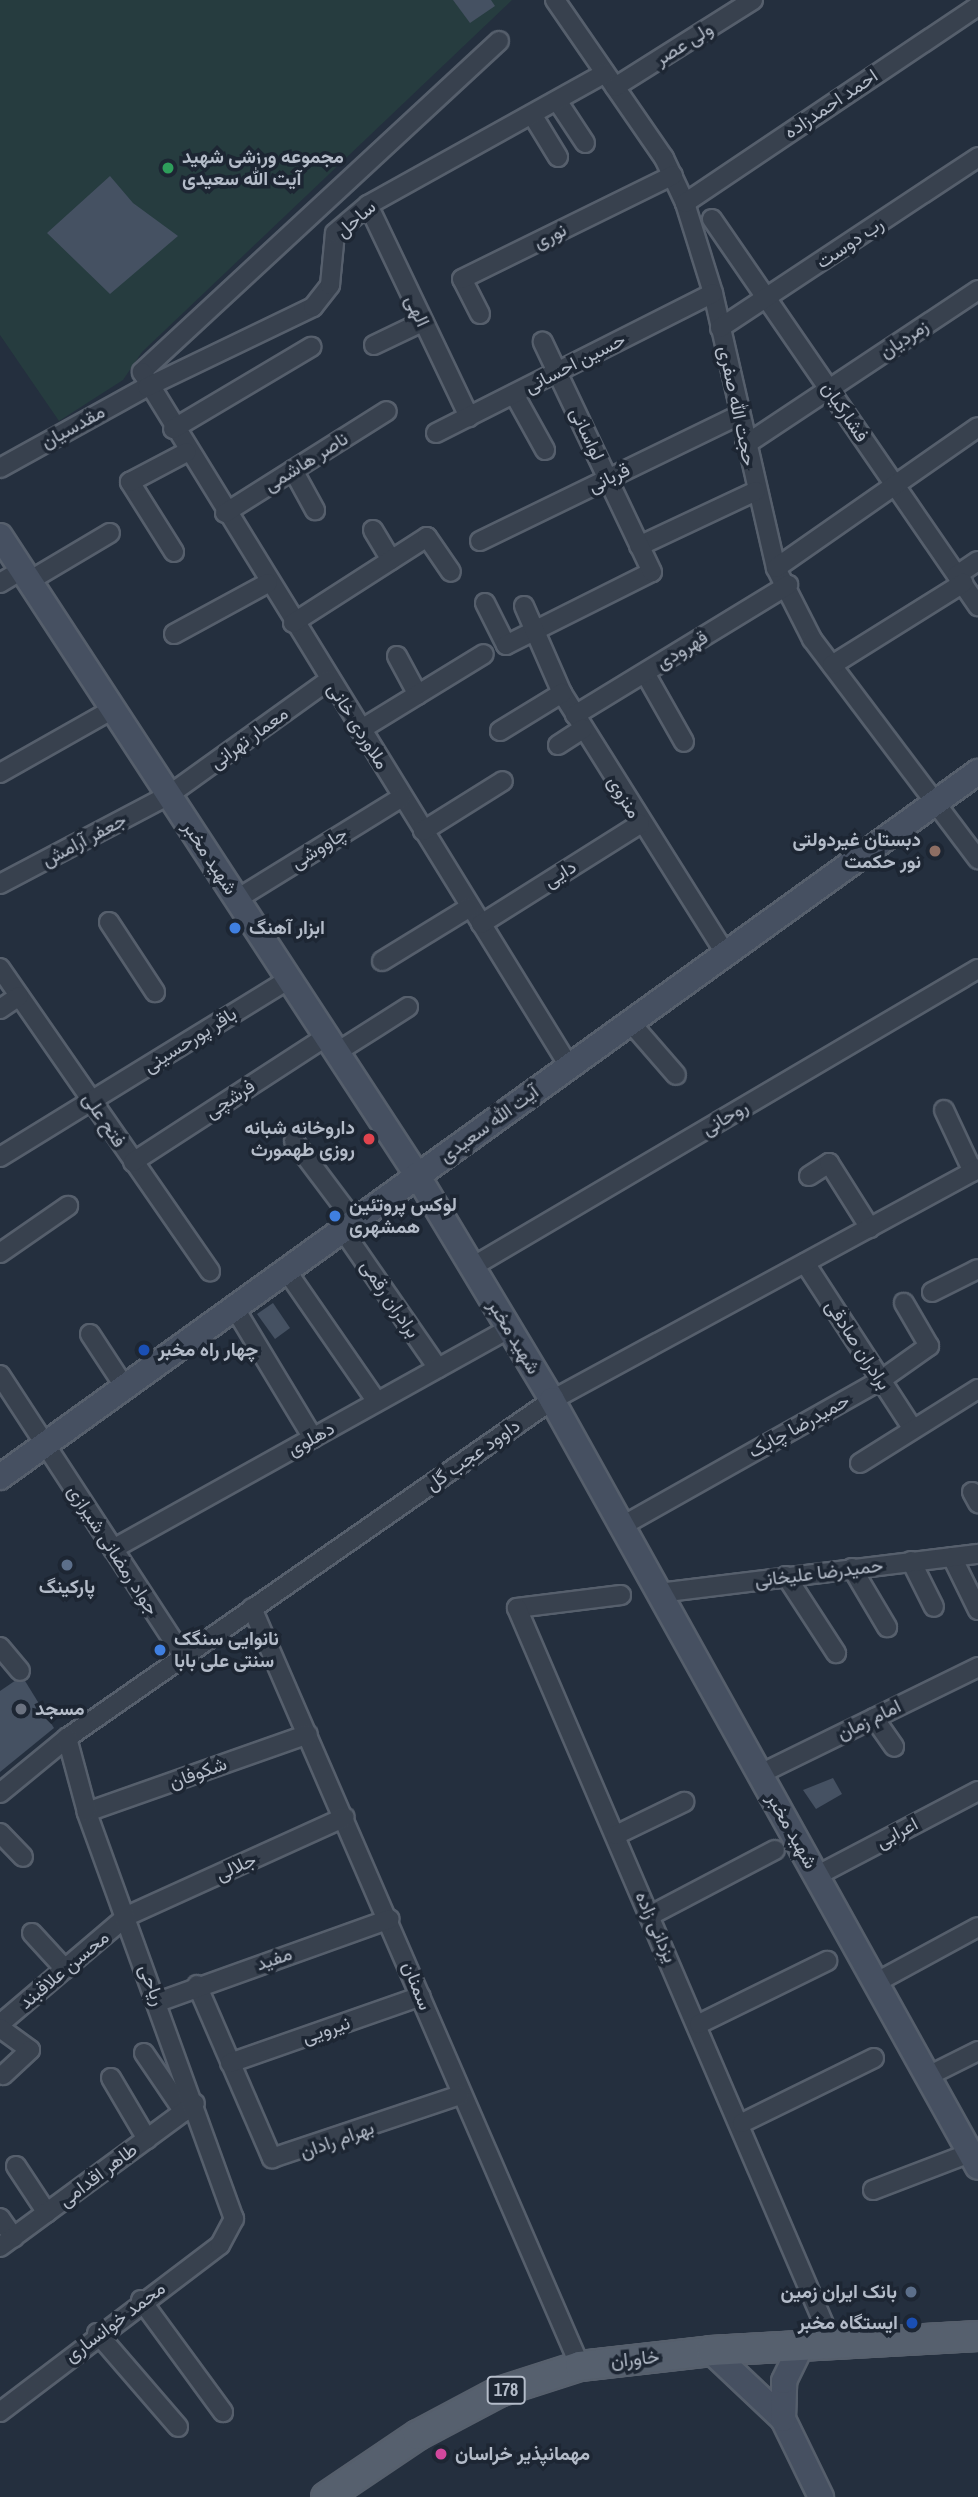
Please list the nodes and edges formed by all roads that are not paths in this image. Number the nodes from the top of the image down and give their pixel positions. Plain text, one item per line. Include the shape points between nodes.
1 (753, 0) edge
2 (561, 2) edge
3 (978, 6) edge
4 (499, 41) dead end
5 (610, 80) junction
6 (558, 102) junction
7 (533, 116) junction
8 (585, 143) dead end
9 (558, 157) dead end
10 (978, 157) edge
11 (673, 175) junction
12 (685, 203) junction
13 (368, 205) junction
14 (712, 219) dead end
15 (978, 290) edge
16 (713, 293) junction
17 (766, 299) junction
18 (480, 314) dead end
19 (422, 323) junction
20 (720, 328) junction
21 (543, 342) dead end
22 (374, 345) dead end
23 (311, 347) dead end
24 (558, 372) junction
25 (147, 387) junction
26 (829, 389) junction
27 (514, 394) junction
28 (387, 411) dead end
29 (739, 415) junction
30 (469, 416) junction
31 (978, 428) edge
32 (173, 429) junction
33 (436, 433) dead end
34 (745, 445) junction
35 (545, 450) dead end
36 (187, 452) junction
37 (0, 468) edge
38 (293, 470) junction
39 (608, 479) junction
40 (895, 485) junction
41 (756, 491) junction
42 (315, 510) dead end
43 (225, 513) junction
44 (373, 530) dead end
45 (110, 533) dead end
46 (0, 537) edge
47 (480, 541) dead end
48 (639, 546) junction
49 (174, 552) dead end
50 (391, 560) junction
51 (978, 561) edge
52 (776, 568) junction
53 (450, 572) dead end
54 (26, 575) junction
55 (960, 579) junction
56 (0, 583) edge
57 (268, 583) junction
58 (788, 585) junction
59 (485, 603) dead end
60 (524, 606) dead end
61 (978, 606) edge
62 (293, 623) junction
63 (535, 633) junction
64 (174, 634) dead end
65 (484, 654) dead end
66 (397, 656) dead end
67 (832, 665) junction
68 (645, 673) junction
69 (329, 680) junction
70 (562, 693) junction
71 (418, 695) junction
72 (113, 709) junction
73 (579, 722) junction
74 (360, 730) junction
75 (500, 730) dead end
76 (684, 743) dead end
77 (558, 745) dead end
78 (978, 772) edge
79 (0, 773) edge
80 (503, 781) dead end
81 (169, 795) junction
82 (402, 797) junction
83 (937, 801) junction
84 (640, 824) junction
85 (423, 831) junction
86 (978, 858) edge
87 (0, 884) edge
88 (237, 899) junction
89 (470, 907) junction
90 (109, 922) dead end
91 (481, 924) junction
92 (725, 953) junction
93 (382, 961) dead end
94 (0, 968) edge
95 (978, 969) edge
96 (289, 979) junction
97 (155, 992) dead end
98 (19, 996) junction
99 (408, 1007) dead end
100 (0, 1009) edge
101 (630, 1022) junction
102 (332, 1044) junction
103 (569, 1066) junction
104 (676, 1075) dead end
105 (91, 1101) junction
106 (944, 1110) dead end
107 (294, 1141) dead end
108 (0, 1157) edge
109 (133, 1162) junction
110 (975, 1170) edge
111 (417, 1175) junction
112 (808, 1176) dead end
113 (68, 1206) dead end
114 (348, 1225) junction
115 (870, 1228) junction
116 (0, 1253) edge
117 (804, 1263) junction
118 (472, 1267) junction
119 (978, 1269) edge
120 (286, 1270) junction
121 (210, 1271) dead end
122 (932, 1292) dead end
123 (904, 1303) dead end
124 (234, 1307) junction
125 (509, 1329) junction
126 (90, 1335) dead end
127 (438, 1368) junction
128 (0, 1375) edge
129 (881, 1380) junction
130 (124, 1386) junction
131 (978, 1389) edge
132 (552, 1400) junction
133 (377, 1402) junction
134 (912, 1427) junction
135 (313, 1438) junction
136 (44, 1444) junction
137 (860, 1463) dead end
138 (0, 1477) edge
139 (622, 1526) junction
140 (113, 1549) junction
141 (978, 1554) edge
142 (953, 1557) junction
143 (911, 1561) junction
144 (852, 1568) junction
145 (786, 1576) junction
146 (659, 1593) junction
147 (621, 1595) dead end
148 (934, 1606) dead end
149 (252, 1608) junction
150 (978, 1610) edge
151 (887, 1628) dead end
152 (0, 1647) edge
153 (836, 1653) dead end
154 (183, 1656) junction
155 (978, 1667) edge
156 (20, 1671) dead end
157 (874, 1718) junction
158 (308, 1734) junction
159 (67, 1738) junction
160 (894, 1748) dead end
161 (760, 1774) junction
162 (978, 1791) edge
163 (0, 1793) edge
164 (684, 1802) dead end
165 (87, 1812) junction
166 (345, 1817) junction
167 (0, 1833) edge
168 (616, 1835) junction
169 (775, 1850) dead end
170 (23, 1857) dead end
171 (816, 1876) junction
172 (651, 1915) junction
173 (127, 1916) junction
174 (390, 1919) junction
175 (978, 1927) edge
176 (32, 1933) dead end
177 (827, 1961) dead end
178 (65, 1969) junction
179 (875, 1983) junction
180 (197, 1985) junction
181 (421, 1996) junction
182 (158, 2002) junction
183 (699, 2024) junction
184 (0, 2026) edge
185 (978, 2052) edge
186 (144, 2053) dead end
187 (874, 2058) dead end
188 (230, 2063) junction
189 (3, 2075) dead end
190 (928, 2076) junction
191 (111, 2078) dead end
192 (460, 2095) junction
193 (189, 2107) junction
194 (742, 2123) junction
195 (147, 2139) junction
196 (974, 2160) edge
197 (16, 2166) dead end
198 (873, 2190) dead end
199 (47, 2213) junction
200 (0, 2218) edge
201 (228, 2232) joint
202 (7, 2243) edge
203 (141, 2300) junction
204 (97, 2333) junction
205 (978, 2336) edge
206 (832, 2343) junction
207 (801, 2346) junction
208 (711, 2351) junction
209 (580, 2366) junction
210 (0, 2412) edge
211 (223, 2412) dead end
212 (783, 2419) junction
213 (178, 2427) dead end
214 (326, 2497) edge
215 (821, 2497) edge

1 - 5 street, ولی عصر
2 - 5 street, حجت الله صفری
3 - 12 street, احمد احمدزاده
4 - 25 street via 150,360 142,372
5 - 6 street, ساحل
5 - 11 street, حجت الله صفری
6 - 7 street, ساحل
6 - 8 street
7 - 9 street
7 - 13 street, ساحل
10 - 17 street, رب دوست
11 - 12 street, حجت الله صفری
11 - 18 street, نوری via 462,279
12 - 16 street, حجت الله صفری
13 - 19 street, الهی
13 - 25 street, ساحل via 335,233 330,285 313,307
14 - 17 street, فشارکیان
15 - 26 street, زمردیان
16 - 20 street, حجت الله صفری
16 - 24 street, حسین احسانی
17 - 20 street, رب دوست
17 - 26 street, فشارکیان
19 - 22 street
19 - 30 street, الهی
20 - 29 street, حجت الله صفری
21 - 24 street, لواسانی
23 - 32 street
24 - 27 street, حسین احسانی
24 - 39 street, لواسانی
25 - 32 street, ملاوردی خانی
25 - 37 street, مقدسیان
26 - 34 street, زمردیان
26 - 40 street, فشارکیان
27 - 30 street, حسین احسانی
27 - 35 street
28 - 38 street, ناصر هاشمی
29 - 34 street, حجت الله صفری
29 - 39 street, قربانی
30 - 33 street, حسین احسانی
31 - 40 street
32 - 36 street, ملاوردی خانی
34 - 41 street, حجت الله صفری
36 - 43 street, ملاوردی خانی
36 - 49 street via 130,482
38 - 42 street
38 - 43 street, ناصر هاشمی
39 - 47 street, قربانی
39 - 48 street, لواسانی
40 - 52 street
40 - 55 street, فشارکیان
41 - 48 street
41 - 52 street, حجت الله صفری
43 - 57 street, ملاوردی خانی
44 - 50 street
45 - 54 street
46 - 54 main road, شهید مخبر
48 - 63 street, لواسانی via 652,572
50 - 53 street via 427,537
50 - 62 street
51 - 55 street
52 - 58 street, حجت الله صفری
54 - 56 street
54 - 72 main road, شهید مخبر
55 - 61 street, فشارکیان
55 - 67 street
57 - 62 street, ملاوردی خانی
57 - 64 street
58 - 67 street, حجت الله صفری via 812,639
58 - 68 street, قهرودی
59 - 63 street via 506,645
60 - 63 street, منزوی
62 - 69 street, ملاوردی خانی
63 - 70 street, منزوی
65 - 71 street
66 - 71 street
67 - 83 street, حجت الله صفری
68 - 73 street, قهرودی
68 - 76 street
69 - 74 street, ملاوردی خانی
69 - 81 street, معمار تهرانی
70 - 73 street, منزوی
70 - 75 street
71 - 74 street
72 - 79 street
72 - 81 main road, شهید مخبر
73 - 77 street, قهرودی
73 - 84 street, منزوی
74 - 82 street, ملاوردی خانی
78 - 83 main road, آیت الله سعیدی
80 - 85 street
81 - 87 street, جعفر آرامش
81 - 88 main road, شهید مخبر
82 - 85 street, ملاوردی خانی
82 - 88 street, چاووشی
83 - 86 street, حجت الله صفری
83 - 92 main road, آیت الله سعیدی
84 - 91 street, دایی
84 - 92 street, منزوی
85 - 89 street, ملاوردی خانی
88 - 96 main road, شهید مخبر
89 - 91 street, ملاوردی خانی
89 - 93 street
90 - 97 street
91 - 103 street, ملاوردی خانی
92 - 101 main road, آیت الله سعیدی
94 - 98 street, فتح علی
95 - 118 street, روحانی
96 - 102 main road, شهید مخبر
96 - 105 street, باقر پورحسینی
98 - 100 street
98 - 105 street, فتح علی
99 - 102 street, فرشچی
101 - 103 main road, آیت الله سعیدی
101 - 104 street
102 - 109 street, فرشچی
102 - 111 main road, شهید مخبر
103 - 111 main road, آیت الله سعیدی
105 - 108 street, باقر پورحسینی
105 - 109 street, فتح علی
106 - 110 street
107 - 114 street, برادران رقمی
109 - 121 street, فتح علی
110 - 115 street, داوود عجب گل
111 - 114 main road, آیت الله سعیدی
111 - 118 main road, شهید مخبر
112 - 115 street via 829,1163
113 - 116 street
114 - 120 main road, آیت الله سعیدی
114 - 127 street, برادران رقمی
115 - 117 street, داوود عجب گل
117 - 129 street, برادران صادقی
117 - 132 street, داوود عجب گل
118 - 125 main road, شهید مخبر
119 - 122 street
120 - 124 main road, آیت الله سعیدی
120 - 133 street
123 - 129 street, حمیدرضا چابک via 929,1346
124 - 130 main road, آیت الله سعیدی
124 - 135 street
125 - 127 street, دهلوی
125 - 132 main road, شهید مخبر
126 - 130 street
127 - 133 street, دهلوی
128 - 136 street, جواد رمضانی شیرازی
129 - 134 street, برادران صادقی
129 - 139 street, حمیدرضا چابک
130 - 136 main road, آیت الله سعیدی
131 - 134 street
132 - 139 main road, شهید مخبر
132 - 149 street, داوود عجب گل
133 - 135 street, دهلوی
134 - 137 street
135 - 140 street, دهلوی
136 - 138 main road, آیت الله سعیدی
136 - 140 street, جواد رمضانی شیرازی
139 - 146 main road, شهید مخبر
140 - 154 street, جواد رمضانی شیرازی
141 - 142 street, حمیدرضا علیخانی
142 - 143 street, حمیدرضا علیخانی
142 - 150 street
143 - 144 street, حمیدرضا علیخانی
143 - 148 street
144 - 145 street, حمیدرضا علیخانی
144 - 151 street
145 - 146 street, حمیدرضا علیخانی
145 - 153 street
146 - 161 main road, شهید مخبر
147 - 168 street, یزدانی زاده via 517,1608
149 - 154 street, داوود عجب گل
149 - 158 street, سمنان
152 - 156 street
154 - 159 street, داوود عجب گل
155 - 157 street, امام زمان
157 - 160 street
157 - 161 street, امام زمان
158 - 165 street, شکوفان
158 - 166 street, سمنان
159 - 163 street, داوود عجب گل
159 - 165 street, ریاحی
161 - 171 main road, شهید مخبر
162 - 171 street, اعرابی
164 - 168 street
165 - 173 street, ریاحی
166 - 173 street, جلالی
166 - 174 street, سمنان
167 - 170 street
168 - 172 street, یزدانی زاده
169 - 172 street
171 - 179 main road, شهید مخبر
172 - 183 street, یزدانی زاده
173 - 178 street, محسن علاقبند
173 - 182 street, ریاحی
174 - 180 street, مفید
174 - 181 street, سمنان
175 - 179 street
176 - 178 street
177 - 183 street
178 - 184 street, محسن علاقبند
179 - 190 main road, شهید مخبر
180 - 182 street, مفید
180 - 188 street, بهرام رادان
181 - 188 street, نیرویی
181 - 192 street, سمنان
182 - 193 street, ریاحی
183 - 194 street, یزدانی زاده
184 - 189 street via 30,2050
185 - 190 street
186 - 193 street
187 - 194 street
188 - 192 street, بهرام رادان via 267,2153 279,2160
190 - 196 main road, شهید مخبر
191 - 195 street
192 - 209 street, سمنان
193 - 195 street, طاهر اقدامی
193 - 201 street, ریاحی via 234,2219
194 - 206 street, یزدانی زاده
195 - 199 street, طاهر اقدامی
196 - 198 street
197 - 199 street
199 - 202 street, طاهر اقدامی
200 - 202 street
201 - 203 street, محمد خوانساری via 220,2245
203 - 204 street, محمد خوانساری
203 - 211 street
204 - 210 street, محمد خوانساری
204 - 213 street
205 - 206 main road, خاوران / 178
206 - 207 main road, خاوران / 178
207 - 208 main road, خاوران / 178
207 - 212 main road via 784,2381
208 - 209 main road, خاوران / 178
208 - 212 main road
209 - 214 main road, خاوران / 178 via 499,2392 418,2435
212 - 215 main road

